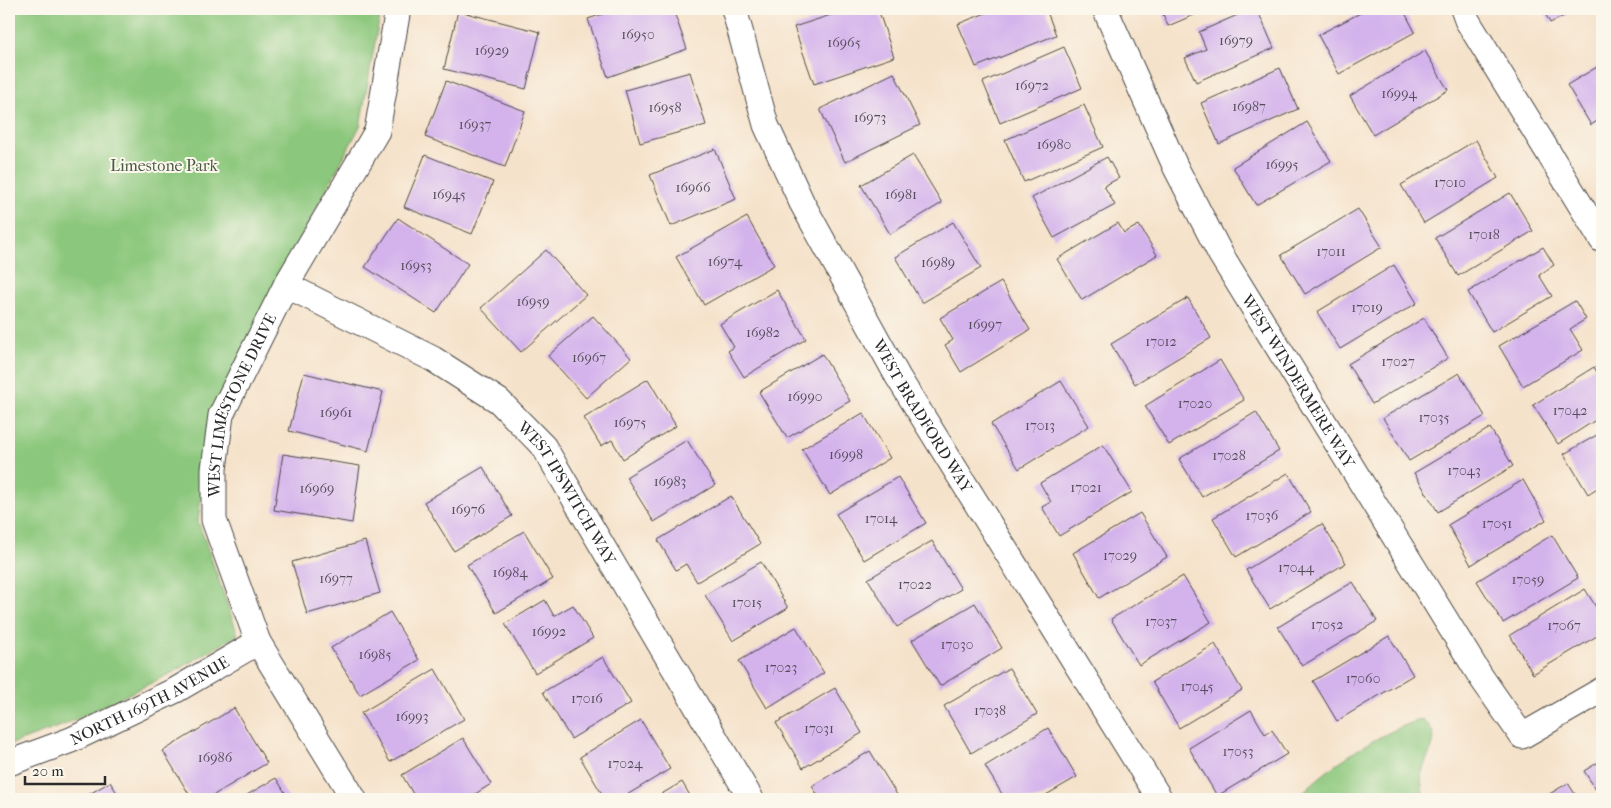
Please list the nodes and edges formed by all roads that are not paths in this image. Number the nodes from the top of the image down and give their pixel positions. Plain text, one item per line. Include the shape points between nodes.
1 (398, 9) edge
2 (734, 9) edge
3 (1105, 9) edge
4 (1463, 9) edge
5 (1602, 240) edge
6 (286, 284) junction
7 (258, 642) junction
8 (1602, 690) edge
9 (9, 763) edge
10 (354, 799) edge
11 (751, 799) edge
12 (1160, 799) edge

1 - 6 street, WEST LIMESTONE DRIVE via 376,131
2 - 12 street, WEST BRADFORD WAY via 766,125 802,203 898,377
3 - 8 street, WEST WINDERMERE WAY via 1176,168 1221,255 1476,669 1522,736
4 - 5 street
6 - 7 street, WEST LIMESTONE DRIVE via 222,415 214,469 214,520
6 - 11 street, WEST IPSWITCH WAY via 433,359 499,400 544,447
7 - 9 street, NORTH 169TH AVENUE via 176,690 71,740
7 - 10 street, WEST LIMESTONE DRIVE

